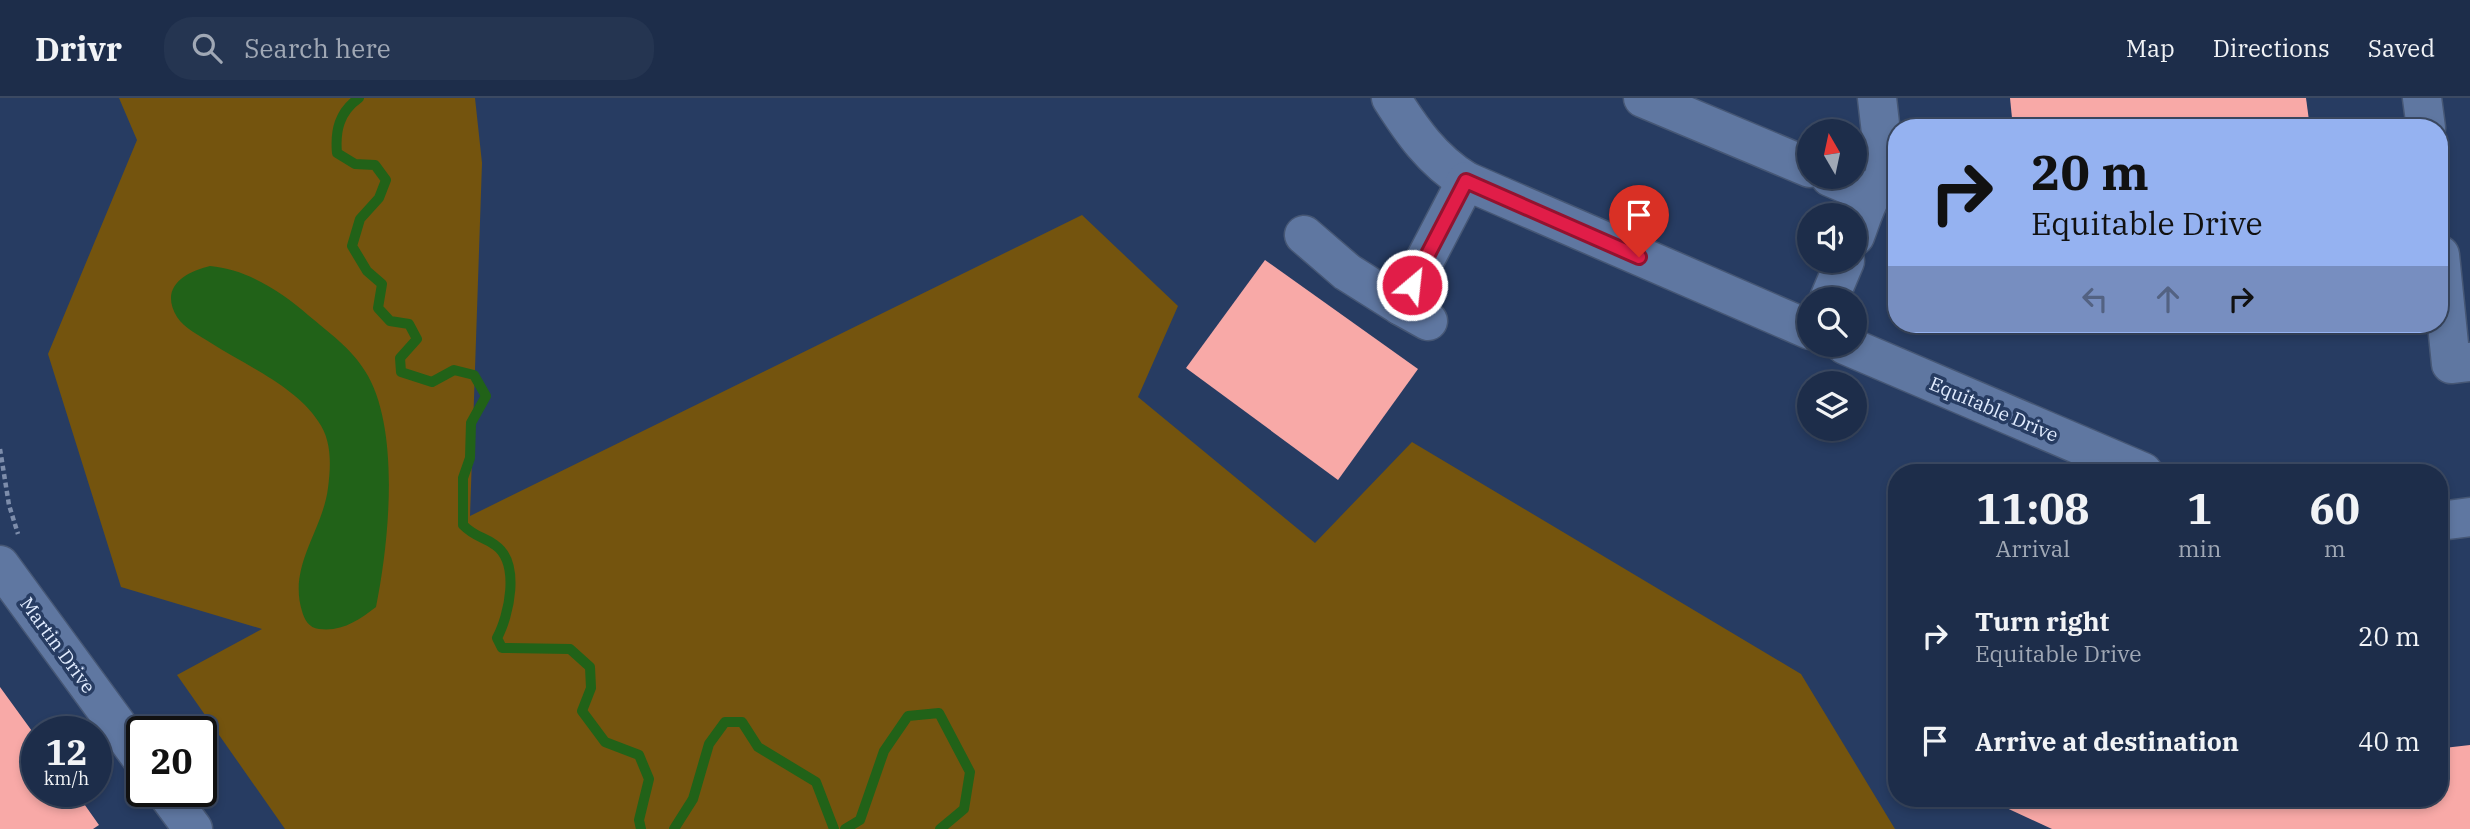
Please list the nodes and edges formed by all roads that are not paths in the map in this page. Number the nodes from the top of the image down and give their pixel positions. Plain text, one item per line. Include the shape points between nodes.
1 (1391, 98) edge
2 (1643, 98) edge
3 (1877, 98) edge
4 (2423, 98) edge
5 (2425, 119) edge
6 (1797, 163) edge
7 (1867, 180) edge
8 (1466, 181) junction
9 (1885, 181) edge
10 (1867, 214) edge
11 (1304, 235) dead end
12 (2470, 260) edge
13 (2448, 262) edge
14 (1797, 324) edge
15 (2448, 333) edge
16 (1867, 354) edge
17 (2470, 362) edge
18 (2124, 464) edge
19 (2470, 517) edge
20 (2448, 520) edge
21 (0, 565) edge
22 (126, 737) edge
23 (177, 807) edge
24 (193, 829) edge

1 - 8 street via 1416,138 1450,172
2 - 6 street
3 - 9 street
4 - 5 street
7 - 9 street
8 - 11 street via 1415,313 1347,272
8 - 14 street
9 - 10 street
12 - 13 street
15 - 17 street via 2451,364
16 - 18 street, Equitable Drive
19 - 20 street
21 - 22 street, Martin Drive
23 - 24 street

